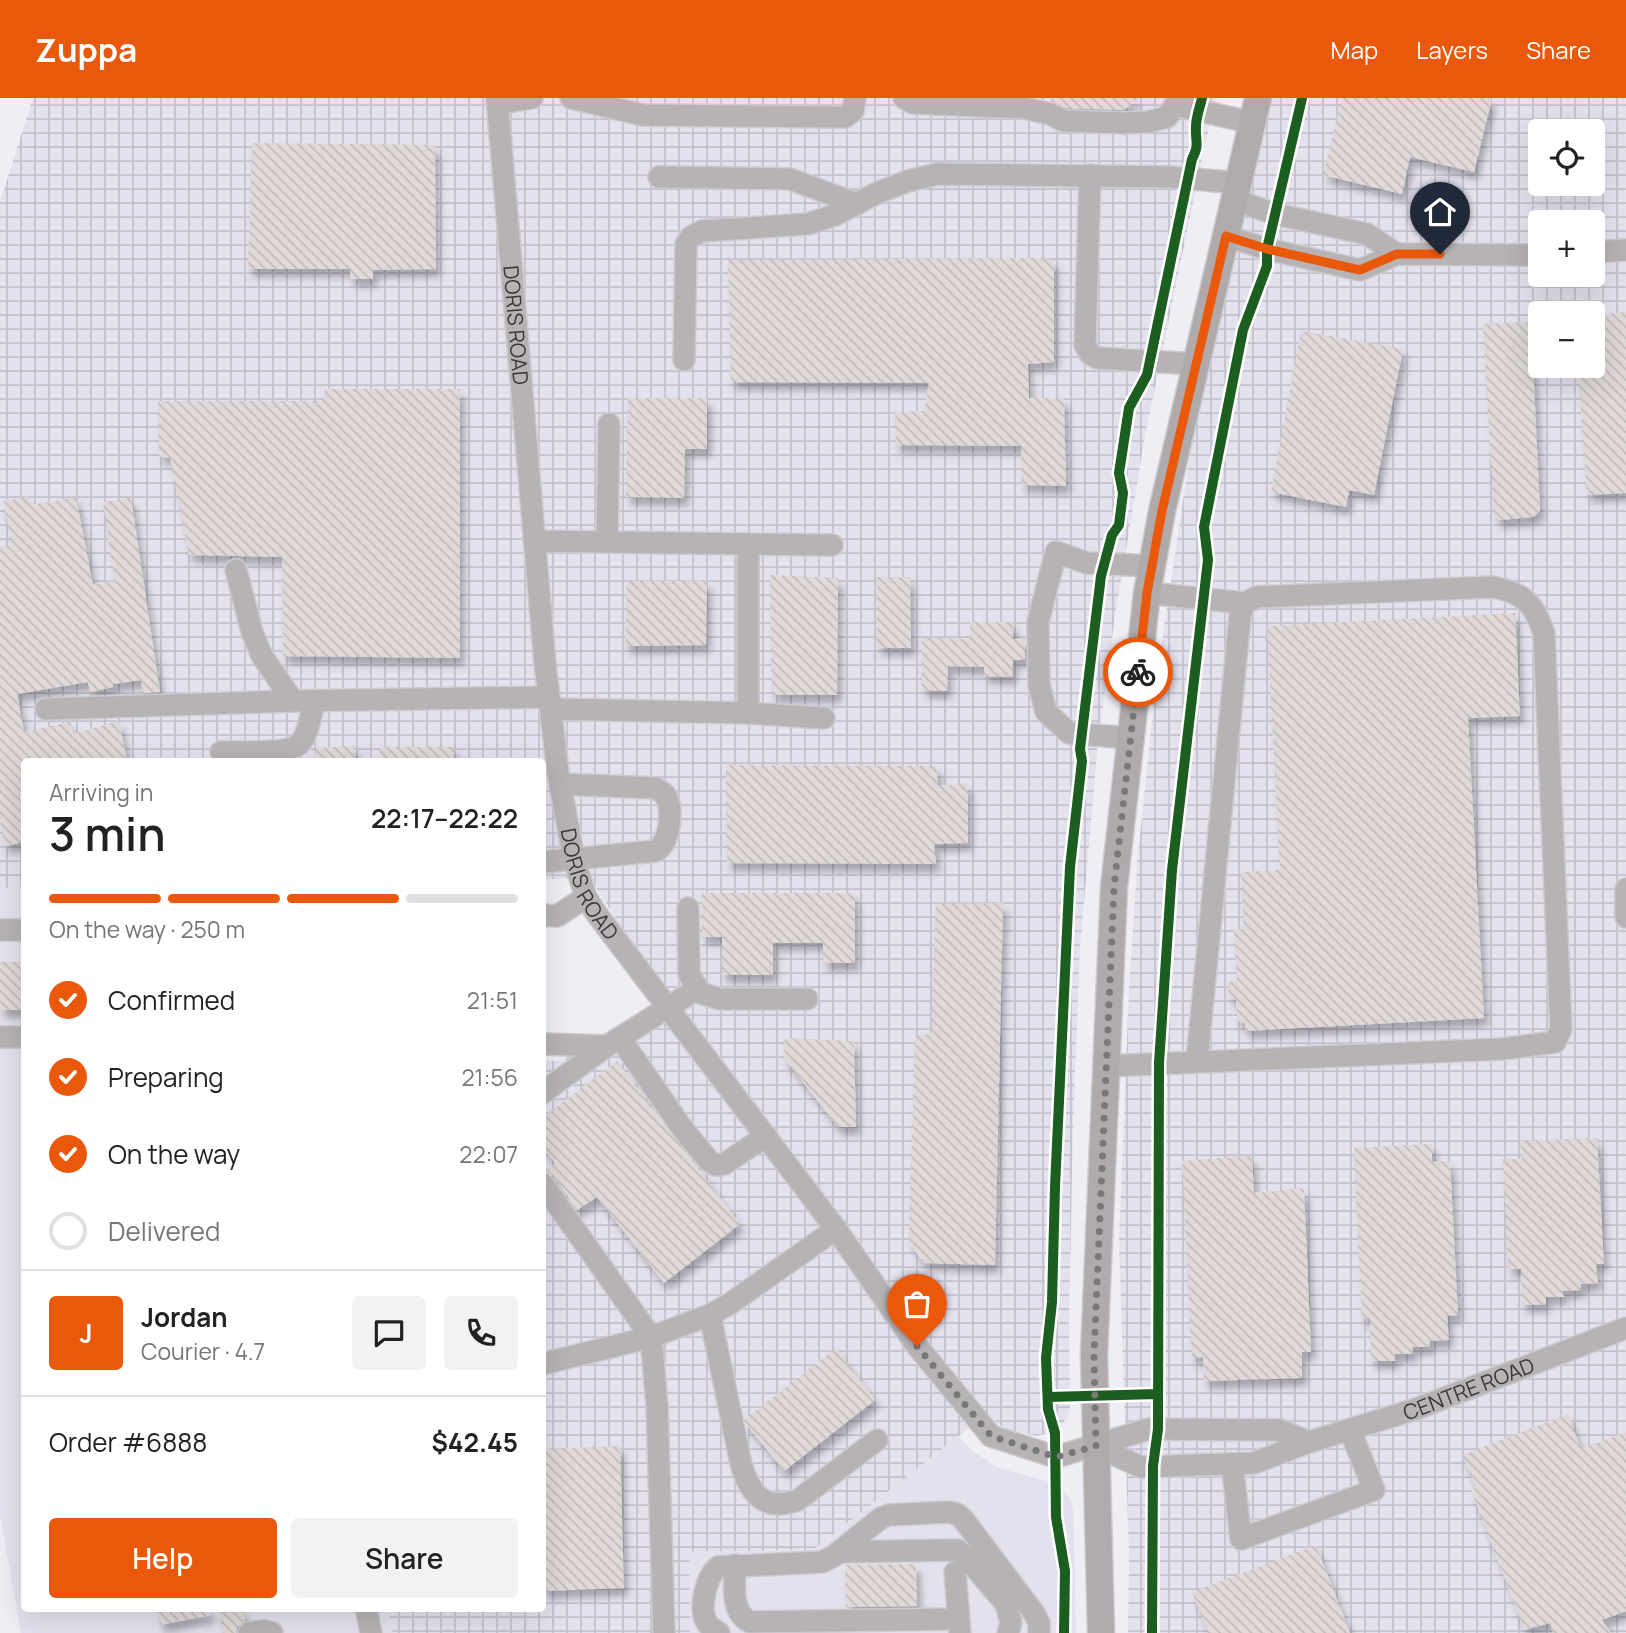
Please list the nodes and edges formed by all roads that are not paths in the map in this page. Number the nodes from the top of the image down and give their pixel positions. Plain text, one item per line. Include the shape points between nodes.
1 (532, 98) edge
2 (571, 98) edge
3 (855, 98) edge
4 (904, 98) edge
5 (497, 100) edge
6 (1176, 101) edge
7 (800, 108) edge
8 (1256, 111) edge
9 (1090, 175) junction
10 (659, 177) dead end
11 (1237, 191) junction
12 (857, 204) junction
13 (1226, 236) junction
14 (1626, 250) edge
15 (1605, 251) edge
16 (1397, 254) junction
17 (1528, 255) edge
18 (684, 360) dead end
19 (1196, 364) junction
20 (609, 424) dead end
21 (534, 541) junction
22 (607, 542) junction
23 (748, 544) junction
24 (832, 545) dead end
25 (1153, 566) junction
26 (236, 570) dead end
27 (1147, 593) junction
28 (1245, 603) junction
29 (303, 701) junction
30 (550, 703) junction
31 (46, 709) dead end
32 (748, 713) junction
33 (824, 718) dead end
34 (1130, 738) junction
35 (221, 752) dead end
36 (553, 777) edge
37 (574, 859) junction
38 (546, 862) edge
39 (1626, 889) edge
40 (586, 897) junction
41 (688, 908) dead end
42 (546, 915) edge
43 (1626, 917) edge
44 (0, 930) edge
45 (21, 930) edge
46 (697, 989) junction
47 (807, 999) dead end
48 (668, 1008) junction
49 (0, 1037) edge
50 (21, 1037) edge
51 (613, 1042) junction
52 (546, 1044) edge
53 (1197, 1060) junction
54 (1107, 1066) junction
55 (546, 1090) edge
56 (766, 1136) junction
57 (546, 1189) edge
58 (836, 1229) junction
59 (710, 1315) junction
60 (1626, 1328) edge
61 (651, 1337) junction
62 (546, 1363) edge
63 (1350, 1430) junction
64 (877, 1440) dead end
65 (1309, 1442) junction
66 (1096, 1446) junction
67 (1232, 1464) junction
68 (839, 1552) junction
69 (734, 1565) junction
70 (956, 1573) dead end
71 (367, 1612) edge
72 (959, 1626) edge
73 (249, 1633) edge
74 (272, 1633) edge
75 (370, 1633) edge
76 (664, 1633) edge
77 (719, 1633) edge
78 (1007, 1633) edge
79 (1039, 1633) edge
80 (1101, 1633) edge

1 - 5 street
2 - 7 street via 643,115
3 - 7 street via 853,111 845,117
4 - 6 street via 913,103 1024,108 1077,123 1148,122 1167,117
5 - 21 street, DORIS ROAD
6 - 8 street
8 - 11 main road
9 - 11 street via 1189,178
9 - 12 street via 938,174
9 - 19 street via 1086,345 1090,354
10 - 12 street via 790,179
11 - 13 main road
11 - 16 street via 1275,214 1367,234
12 - 18 street via 808,225 702,231 691,237 685,254
13 - 16 street via 1360,270
13 - 19 main road
14 - 15 street
16 - 17 street
19 - 25 main road
20 - 22 street
21 - 22 street
21 - 30 street, DORIS ROAD
22 - 23 street
23 - 24 street
23 - 32 street
25 - 27 main road
25 - 34 street via 1087,563 1056,552 1038,622 1039,685 1046,712 1069,733
26 - 29 street via 262,656
27 - 28 street
27 - 34 main road
28 - 53 street via 1240,616
28 - 53 street via 1257,597 1492,587 1509,590 1534,608 1544,634 1562,1030 1555,1042 1502,1049
29 - 30 street
29 - 31 street
29 - 35 street via 304,736 290,750
30 - 32 street
30 - 36 street, DORIS ROAD
32 - 33 street
34 - 54 main road via 1114,887
36 - 37 street, DORIS ROAD
36 - 37 street via 655,788 665,796 669,810 669,835 662,847
37 - 38 street
37 - 40 street, DORIS ROAD
39 - 43 street
40 - 42 street via 557,916
40 - 48 street, DORIS ROAD
41 - 46 street via 690,974
44 - 45 street
46 - 47 street via 720,999
46 - 48 street
48 - 51 street
48 - 56 street, DORIS ROAD
49 - 50 street
51 - 52 street
51 - 55 street
51 - 56 street via 709,1161 724,1164
53 - 54 street
54 - 66 main road via 1094,1355
56 - 58 street, DORIS ROAD
57 - 61 street
58 - 59 street
58 - 66 street, DORIS ROAD via 917,1346 991,1436 1056,1457
59 - 61 street
59 - 64 street via 741,1464 758,1497 785,1505 798,1500
60 - 63 street, CENTRE ROAD
61 - 62 street
61 - 76 street
63 - 65 street, CENTRE ROAD
63 - 67 street via 1374,1490 1241,1539
65 - 66 street via 1279,1430 1149,1429
65 - 67 street, CENTRE ROAD via 1254,1463
66 - 67 street, CENTRE ROAD via 1141,1467
66 - 80 main road
68 - 69 street via 822,1562
68 - 78 street via 957,1550 1006,1604 1011,1622
68 - 79 street via 889,1515 957,1514 1034,1613
69 - 72 street via 736,1607 750,1622
69 - 77 street via 718,1567 706,1582 704,1619
70 - 72 street
71 - 75 street
73 - 74 street

